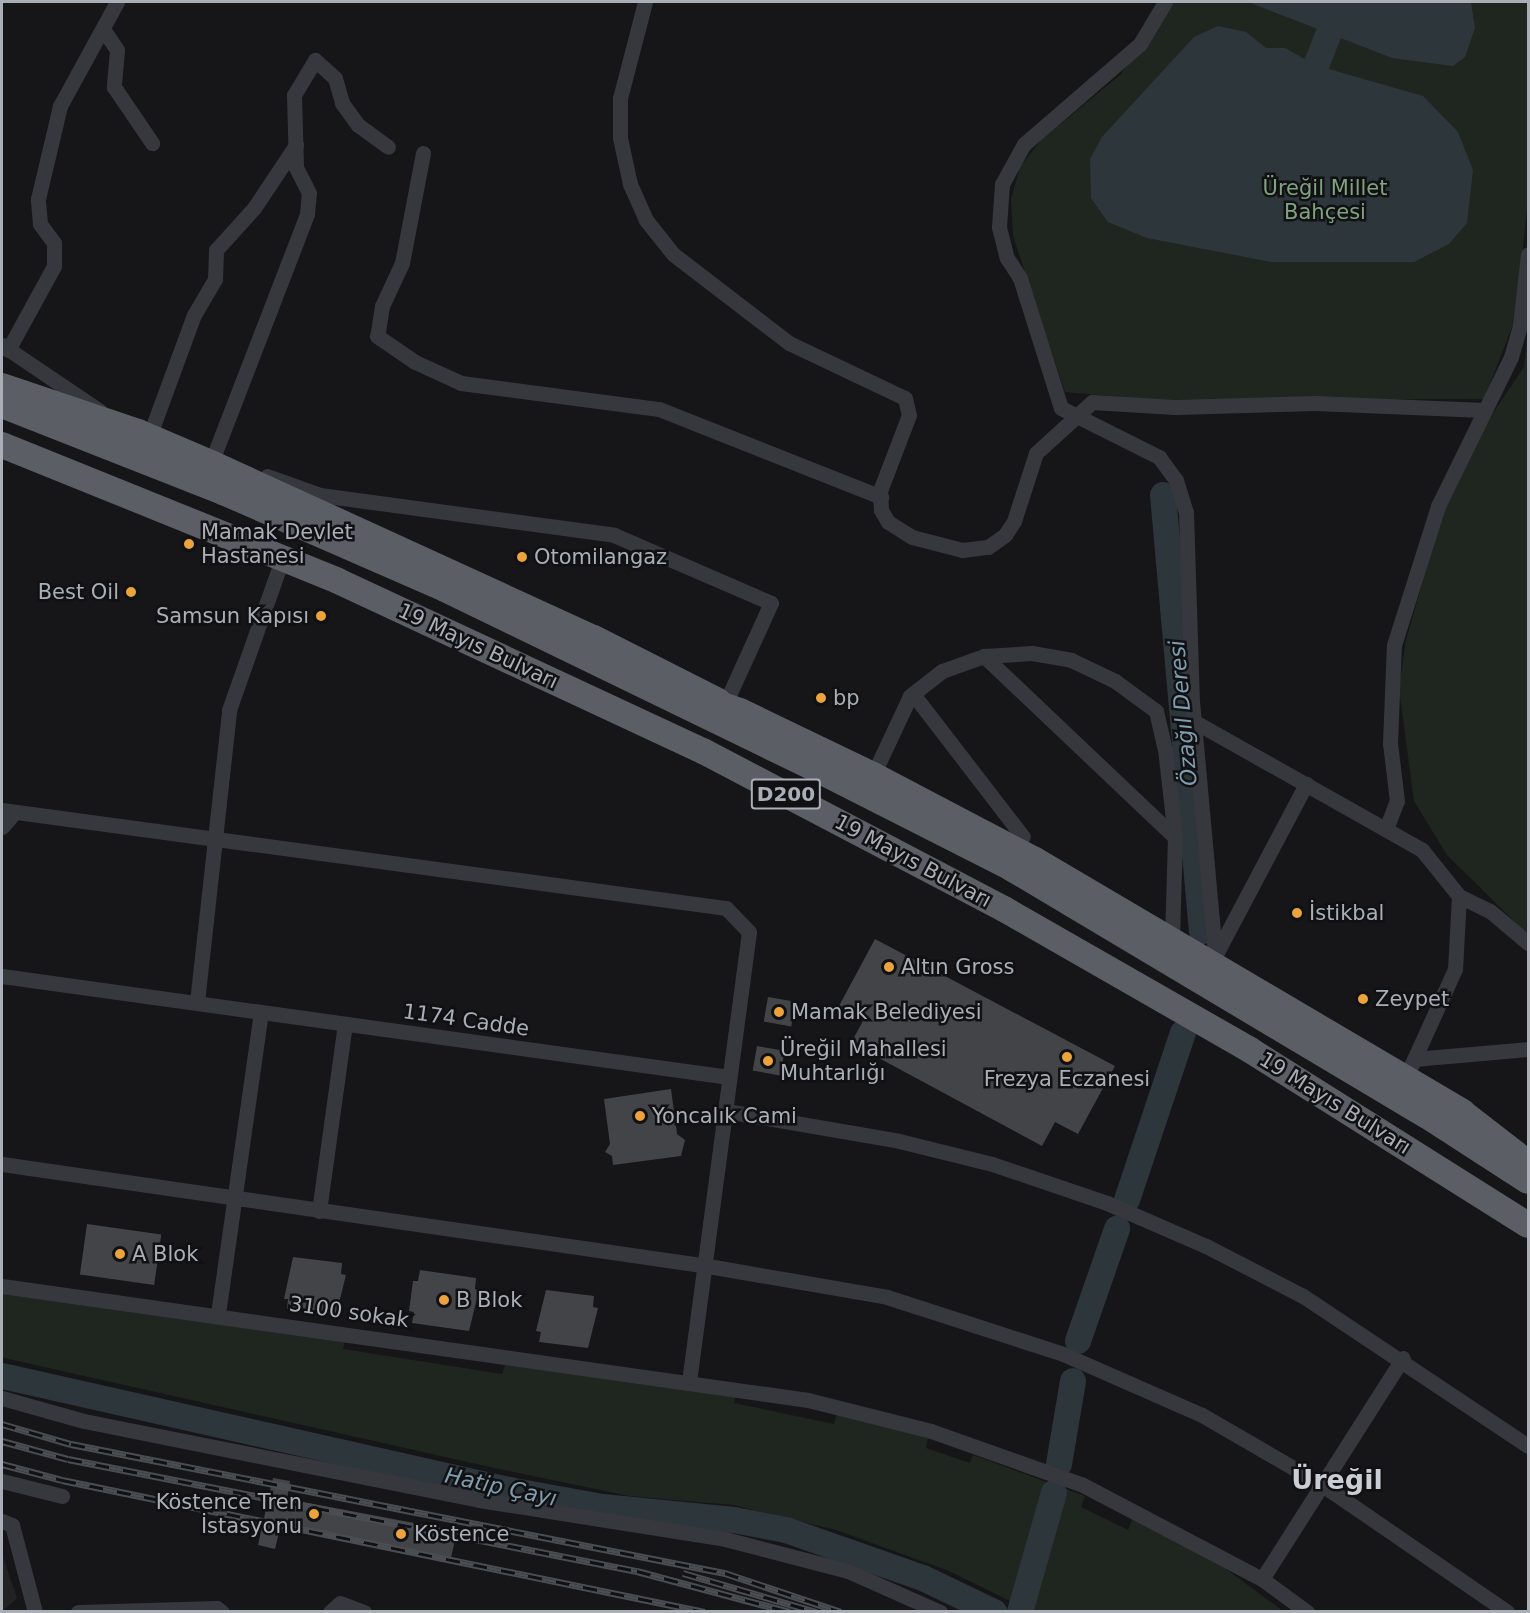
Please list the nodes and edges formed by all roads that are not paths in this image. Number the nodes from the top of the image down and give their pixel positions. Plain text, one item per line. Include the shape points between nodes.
1 (117, 2) edge
2 (645, 2) edge
3 (1165, 2) edge
4 (104, 29) junction
5 (152, 143) dead end
6 (296, 145) junction
7 (388, 147) dead end
8 (423, 153) dead end
9 (1528, 254) edge
10 (5, 347) edge
11 (2, 386) edge
12 (2, 405) edge
13 (1484, 410) junction
14 (1072, 415) junction
15 (139, 432) junction
16 (2, 445) edge
17 (211, 463) junction
18 (264, 476) dead end
19 (880, 497) junction
20 (283, 557) junction
21 (984, 656) junction
22 (598, 663) junction
23 (913, 694) junction
24 (732, 707) junction
25 (1195, 722) junction
26 (873, 775) junction
27 (1306, 784) junction
28 (8, 811) edge
29 (2, 827) edge
30 (1386, 829) junction
31 (1023, 837) dead end
32 (1175, 837) junction
33 (218, 839) junction
34 (1459, 896) junction
35 (1172, 938) junction
36 (1528, 943) edge
37 (1213, 959) junction
38 (2, 976) edge
39 (1276, 1000) junction
40 (197, 1002) junction
41 (1239, 1004) junction
42 (261, 1012) junction
43 (345, 1024) junction
44 (1528, 1049) edge
45 (1410, 1068) junction
46 (729, 1077) junction
47 (726, 1111) junction
48 (1528, 1163) edge
49 (2, 1164) edge
50 (1528, 1181) edge
51 (234, 1199) junction
52 (320, 1211) junction
53 (1528, 1225) edge
54 (708, 1266) junction
55 (2, 1286) edge
56 (218, 1314) junction
57 (1403, 1358) junction
58 (689, 1381) junction
59 (2, 1398) edge
60 (1528, 1446) edge
61 (2, 1481) edge
62 (1321, 1484) junction
63 (62, 1496) dead end
64 (2, 1521) edge
65 (1262, 1579) junction
66 (34, 1611) edge
67 (78, 1611) edge
68 (222, 1611) edge
69 (330, 1611) edge
70 (364, 1611) edge
71 (940, 1611) edge
72 (1307, 1611) edge
73 (1507, 1611) edge

1 - 4 street
2 - 19 street via 620,98 620,138 630,184 646,220 673,254 789,344 905,399 909,415
3 - 14 street via 1140,44 1024,144 1002,184 999,227 1006,258 1020,278 1049,381 1061,408
4 - 5 street via 117,50 114,87
4 - 10 street via 60,106 38,200 40,224 54,243 54,266
6 - 7 street via 294,95 315,60 335,78 342,103 358,125
6 - 15 street via 254,208 216,250 215,279
6 - 17 street via 297,167 309,193 307,214
8 - 19 street via 402,262 382,306 377,336 415,362 461,383 659,409 772,457 855,483
9 - 13 street via 1520,326 1511,357
10 - 15 street
11 - 15 highway
12 - 22 highway, 19 Mayıs Bulvarı / D200 via 244,501 445,589
13 - 14 street via 1315,403 1175,407 1102,401
13 - 30 street via 1438,506 1394,645 1390,743 1397,801
14 - 19 street via 1036,453 1014,521 988,547 963,550 912,537 888,522 881,510
14 - 25 street via 1159,457 1176,480 1186,512
15 - 17 highway
16 - 20 highway, 19 Mayıs Bulvarı / D200
17 - 24 highway via 594,638
18 - 24 street via 320,495 614,535 771,603
20 - 33 street via 229,710 215,826
20 - 53 highway, 19 Mayıs Bulvarı / D200 via 703,751 1004,909 1250,1050
21 - 23 street via 942,671
21 - 32 street
21 - 32 street via 1032,653 1071,660 1140,695 1156,711
22 - 24 highway
22 - 41 highway, 19 Mayıs Bulvarı / D200 via 1011,868
23 - 26 street
23 - 31 street via 972,764
24 - 26 highway
25 - 27 street
25 - 37 street
26 - 35 highway
27 - 30 street
27 - 37 street
28 - 29 street
28 - 33 street
30 - 34 street via 1422,850
32 - 35 street
33 - 40 street
33 - 46 street via 726,908 749,932
34 - 36 street via 1490,911
34 - 45 street via 1455,969
35 - 37 highway
37 - 39 highway
38 - 40 street, 1174 Cadde
39 - 41 highway
39 - 45 highway
40 - 42 street, 1174 Cadde
41 - 50 highway, 19 Mayıs Bulvarı / D200
42 - 43 street, 1174 Cadde
42 - 51 street
43 - 46 street, 1174 Cadde
43 - 52 street
44 - 45 street
45 - 48 highway
46 - 47 street
47 - 54 street
47 - 57 street via 910,1144 992,1164 1107,1203 1206,1246 1303,1296
49 - 51 street
51 - 52 street
51 - 56 street
52 - 54 street
54 - 58 street
54 - 62 street via 887,1296 1063,1354 1202,1415
55 - 56 street, 3100 sokak
56 - 58 street, 3100 sokak
57 - 60 street
57 - 62 street
58 - 65 street, 3100 sokak via 808,1400 931,1431 1081,1484
59 - 71 street via 84,1421 479,1500 725,1539 848,1571
61 - 63 street
62 - 65 street
62 - 73 street
64 - 66 street via 12,1525
65 - 72 street, 3100 sokak
67 - 68 street
69 - 70 street via 340,1603

